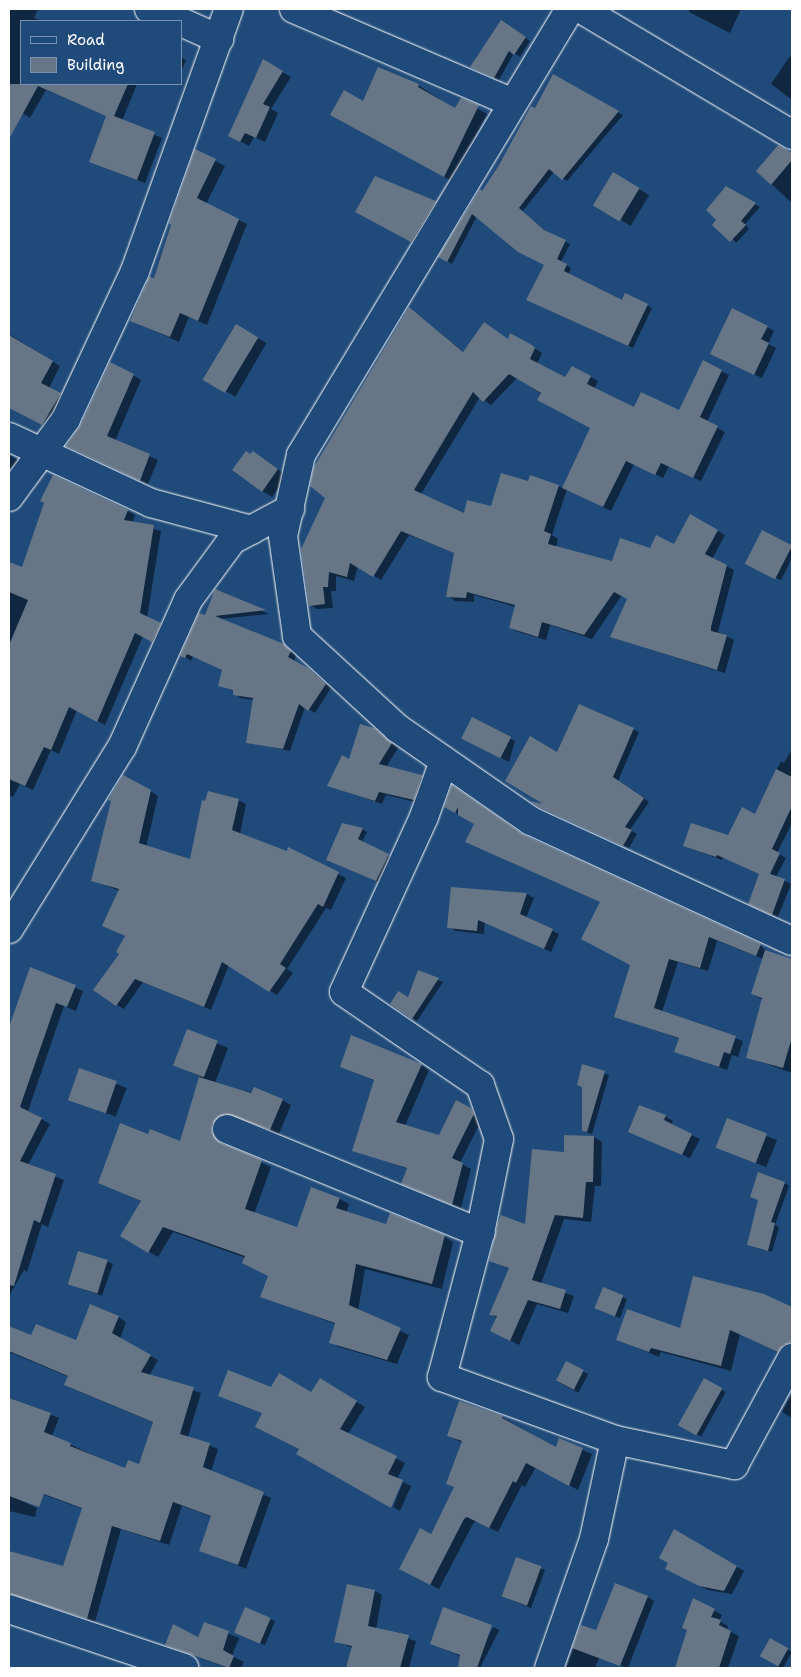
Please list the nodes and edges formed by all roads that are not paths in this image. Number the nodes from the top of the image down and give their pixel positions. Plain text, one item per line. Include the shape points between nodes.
1 (149, 9) edge
2 (229, 9) edge
3 (294, 9) edge
4 (570, 9) edge
5 (582, 9) edge
6 (175, 20) edge
7 (182, 23) edge
8 (219, 38) junction
9 (513, 103) junction
10 (792, 134) edge
11 (9, 437) edge
12 (42, 452) junction
13 (9, 497) edge
14 (290, 509) junction
15 (251, 530) junction
16 (444, 761) junction
17 (9, 929) edge
18 (792, 941) edge
19 (227, 1129) dead end
20 (480, 1233) junction
21 (792, 1358) edge
22 (615, 1440) junction
23 (9, 1609) edge
24 (184, 1668) edge
25 (549, 1668) edge

1 - 6 street
2 - 8 street
3 - 9 street
4 - 9 street
5 - 10 street
7 - 8 street
8 - 12 street via 135,271 66,419
9 - 14 street via 301,455
11 - 12 street
12 - 13 street
12 - 15 street via 151,503
14 - 15 street
14 - 16 street via 283,536 297,636 397,728
15 - 17 street via 232,540 188,600 122,747
16 - 18 street via 531,821
16 - 20 street via 424,817 344,992 480,1085 499,1139
19 - 20 street
20 - 22 street via 442,1377
21 - 22 street via 734,1465
22 - 25 street via 594,1539
23 - 24 street

